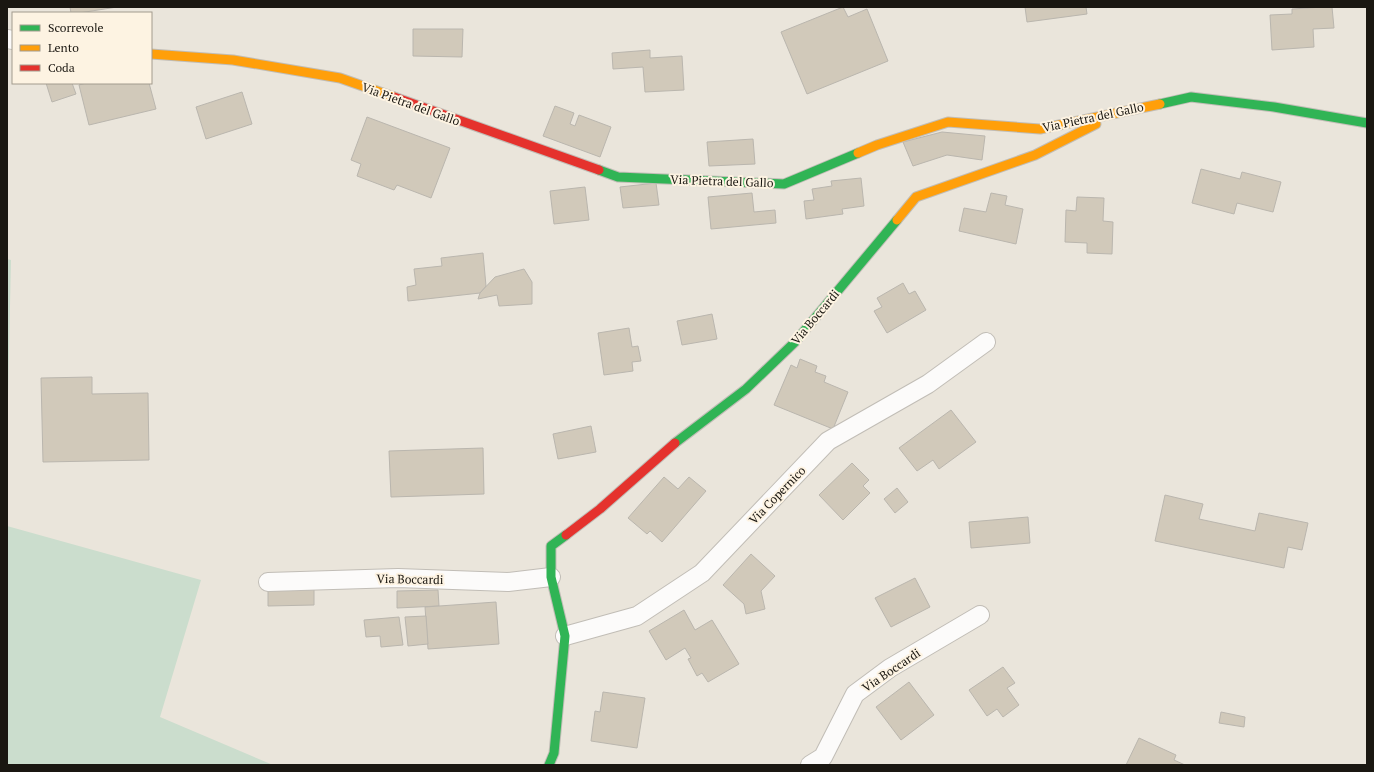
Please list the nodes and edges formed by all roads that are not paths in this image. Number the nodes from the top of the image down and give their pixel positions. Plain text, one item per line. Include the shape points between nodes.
1 (152, 54) edge
2 (1122, 111) junction
3 (1367, 123) edge
4 (986, 342) dead end
5 (551, 577) junction
6 (268, 582) dead end
7 (980, 615) dead end
8 (565, 636) junction
9 (549, 765) edge
10 (810, 765) edge

1 - 2 street, Via Pietra del Gallo via 233,60 340,78 618,177 784,184 878,145 948,122 1040,129
2 - 3 street, Via Pietra del Gallo via 1192,97 1274,107
2 - 5 street, Via Boccardi via 1036,156 916,197 795,342 746,389 682,437 600,509 551,546
4 - 8 street, Via Copernico via 928,384 828,441 702,573 637,616
5 - 6 street, Via Boccardi via 508,582 398,578
5 - 8 street, Via Boccardi
7 - 10 street, Via Boccardi via 890,668 855,694 823,757
8 - 9 street, Via Boccardi via 554,753

